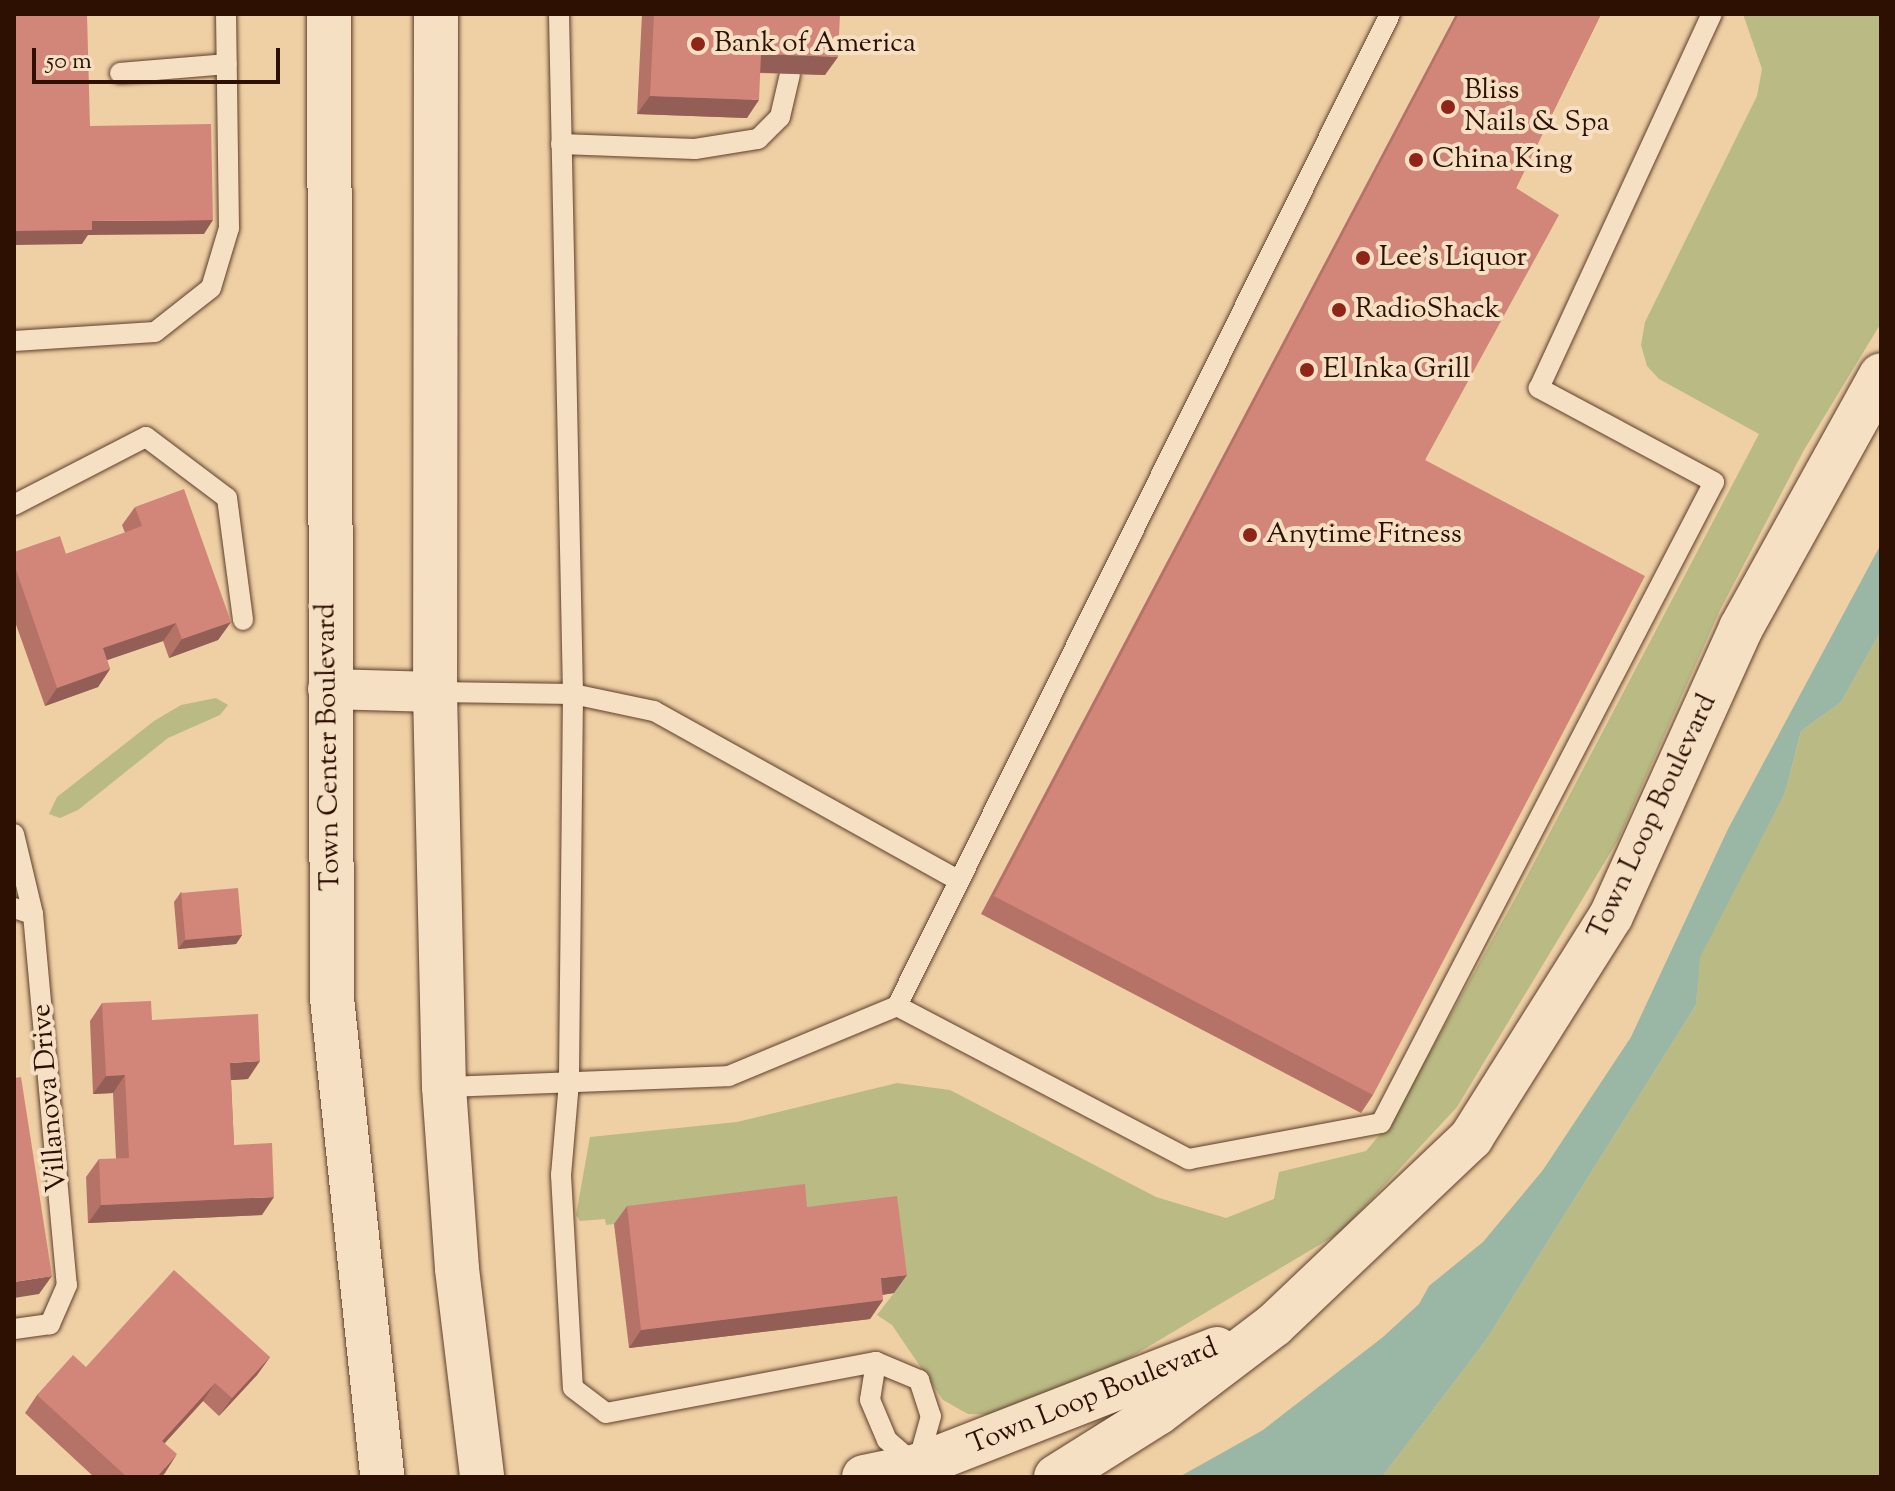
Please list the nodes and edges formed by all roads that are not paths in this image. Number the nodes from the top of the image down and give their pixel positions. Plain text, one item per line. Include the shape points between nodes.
1 (226, 14) edge
2 (329, 14) edge
3 (408, 14) edge
4 (436, 14) edge
5 (559, 14) edge
6 (1390, 14) edge
7 (1712, 14) edge
8 (227, 64) junction
9 (120, 73) dead end
10 (790, 74) edge
11 (561, 144) junction
12 (434, 289) junction
13 (14, 341) edge
14 (1881, 375) edge
15 (14, 505) edge
16 (243, 620) dead end
17 (328, 689) junction
18 (435, 692) junction
19 (573, 694) junction
20 (14, 834) edge
21 (959, 881) junction
22 (24, 911) edge
23 (897, 1006) junction
24 (569, 1082) junction
25 (444, 1087) junction
26 (1274, 1325) junction
27 (14, 1329) edge
28 (876, 1362) junction
29 (919, 1472) edge
30 (382, 1477) edge
31 (482, 1477) edge
32 (864, 1477) edge
33 (1056, 1477) edge

1 - 8 lane
2 - 17 street, Town Center Boulevard
3 - 12 street via 407,189
4 - 12 street
5 - 11 lane
6 - 21 lane
7 - 23 lane via 1539,388 1714,482 1381,1123 1189,1159
8 - 9 lane
8 - 13 lane via 229,228 211,288 155,332
10 - 11 lane via 780,117 758,139 695,149
11 - 19 lane
12 - 18 street
14 - 26 street, Town Loop Boulevard via 1741,628 1611,916 1471,1138
15 - 16 lane via 146,437 227,498
17 - 18 street
17 - 30 street, Town Center Boulevard via 332,998
18 - 19 lane
18 - 25 street
19 - 21 lane via 654,711
19 - 24 lane
20 - 22 lane, Villanova Drive
21 - 23 lane
22 - 27 lane, Villanova Drive via 67,1285 50,1324
23 - 24 lane via 729,1076
24 - 25 lane
24 - 28 lane via 561,1175 573,1388 606,1413
25 - 31 street via 457,1269
26 - 29 street, Town Loop Boulevard
26 - 33 street, Town Loop Boulevard via 1158,1413
28 - 29 lane via 870,1400 887,1440
28 - 29 lane via 919,1380 931,1416
29 - 32 street, Town Loop Boulevard

